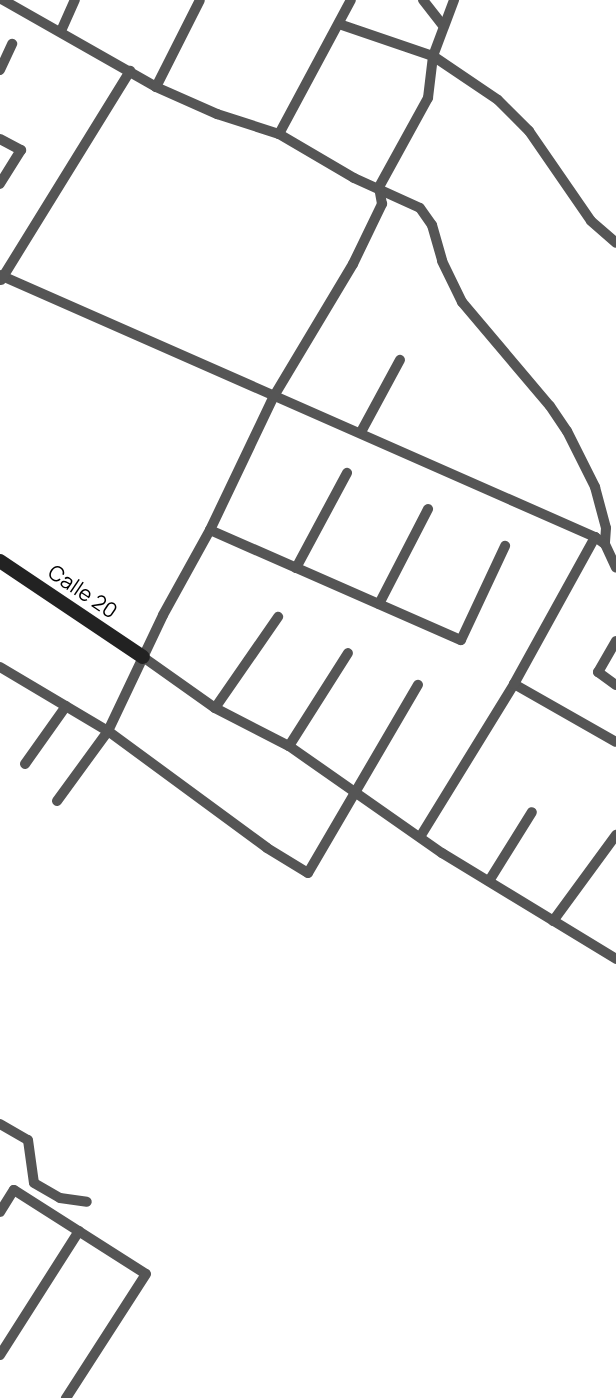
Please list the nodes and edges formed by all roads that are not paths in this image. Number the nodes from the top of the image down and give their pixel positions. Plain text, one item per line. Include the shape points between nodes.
1 (4, 0) edge
2 (75, 0) edge
3 (200, 0) edge
4 (351, 0) edge
5 (423, 0) edge
6 (454, 0) edge
7 (339, 24) junction
8 (442, 24) junction
9 (61, 32) junction
10 (12, 44) dead end
11 (433, 56) junction
12 (0, 71) edge
13 (130, 71) junction
14 (156, 87) junction
15 (279, 134) junction
16 (0, 139) edge
17 (0, 184) edge
18 (379, 187) junction
19 (616, 243) edge
20 (1, 278) edge
21 (400, 360) dead end
22 (274, 396) junction
23 (361, 432) junction
24 (347, 472) dead end
25 (428, 509) dead end
26 (211, 530) junction
27 (595, 537) junction
28 (605, 544) junction
29 (505, 546) dead end
30 (0, 561) edge
31 (296, 568) junction
32 (616, 568) edge
33 (379, 604) junction
34 (278, 618) dead end
35 (616, 642) edge
36 (348, 653) dead end
37 (143, 657) junction
38 (0, 667) edge
39 (514, 684) junction
40 (418, 685) dead end
41 (616, 685) edge
42 (66, 706) junction
43 (215, 708) junction
44 (108, 731) junction
45 (616, 742) edge
46 (289, 746) junction
47 (25, 764) dead end
48 (356, 793) junction
49 (57, 801) dead end
50 (532, 812) dead end
51 (616, 835) edge
52 (420, 837) junction
53 (489, 881) junction
54 (553, 921) junction
55 (616, 959) edge
56 (0, 1124) edge
57 (87, 1202) dead end
58 (0, 1212) edge
59 (79, 1231) junction
60 (0, 1355) edge
61 (66, 1398) edge

1 - 9 street
2 - 9 street
3 - 14 street
4 - 7 street
5 - 8 street
6 - 8 street
7 - 11 street
7 - 15 street
8 - 11 street
9 - 13 street
10 - 12 street
11 - 18 street via 428,98
11 - 19 street via 519,120 591,221
13 - 14 street
13 - 20 street
14 - 15 street
15 - 18 street
16 - 17 street via 21,150
18 - 22 street via 382,204 353,264
18 - 28 street via 425,213 462,302 567,431 595,487 606,528
20 - 22 street
21 - 23 street
22 - 23 street
22 - 26 street
23 - 27 street
24 - 31 street
25 - 33 street
26 - 31 street
26 - 37 street
27 - 28 street
27 - 39 street
28 - 32 street
29 - 33 street via 461,640
30 - 37 main road, Calle 20
31 - 33 street
34 - 43 street
35 - 41 street via 598,672
36 - 46 street
37 - 43 street
37 - 44 street
38 - 42 street
39 - 45 street
39 - 52 street
40 - 48 street
42 - 44 street
42 - 47 street
43 - 46 street
44 - 48 street via 308,873
44 - 49 street
46 - 48 street
48 - 52 street
50 - 53 street
51 - 54 street
52 - 53 street
53 - 54 street
54 - 55 street
56 - 57 street via 28,1140 34,1183 60,1198
58 - 59 street via 14,1189
59 - 60 street
59 - 61 street via 146,1274

